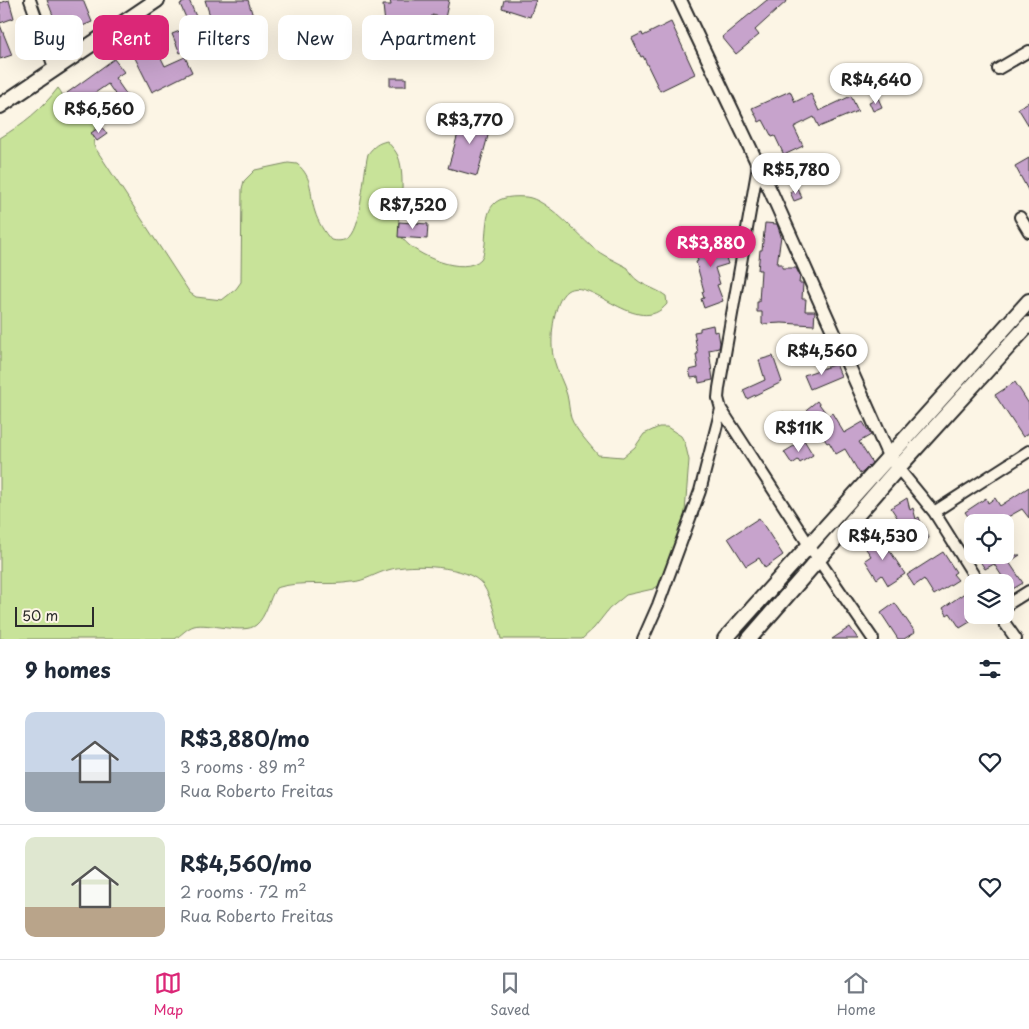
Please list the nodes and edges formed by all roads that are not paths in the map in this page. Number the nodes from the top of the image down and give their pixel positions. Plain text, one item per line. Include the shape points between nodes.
1 (30, 0) edge
2 (157, 0) edge
3 (680, 0) edge
4 (1029, 51) edge
5 (998, 69) dead end
6 (55, 70) junction
7 (0, 106) edge
8 (758, 166) junction
9 (1020, 216) dead end
10 (1029, 232) edge
11 (1029, 301) edge
12 (1029, 324) edge
13 (721, 409) junction
14 (1029, 451) edge
15 (890, 456) junction
16 (898, 468) junction
17 (934, 512) junction
18 (810, 544) junction
19 (818, 559) junction
20 (973, 574) edge
21 (1029, 591) edge
22 (1014, 600) edge
23 (1005, 624) edge
24 (643, 639) edge
25 (725, 639) edge
26 (749, 639) edge
27 (873, 639) edge
28 (1016, 639) edge

1 - 6 street
2 - 6 main road
3 - 8 street
4 - 5 street
6 - 7 main road
8 - 13 street via 718,398
8 - 15 street
9 - 10 street
11 - 15 main road
12 - 16 main road
13 - 18 street
13 - 24 street via 700,491
14 - 17 street
15 - 16 street
15 - 18 main road
16 - 17 street
16 - 19 main road
17 - 20 street
18 - 19 street
18 - 25 main road
19 - 26 main road
19 - 27 street
21 - 22 street
23 - 28 street

